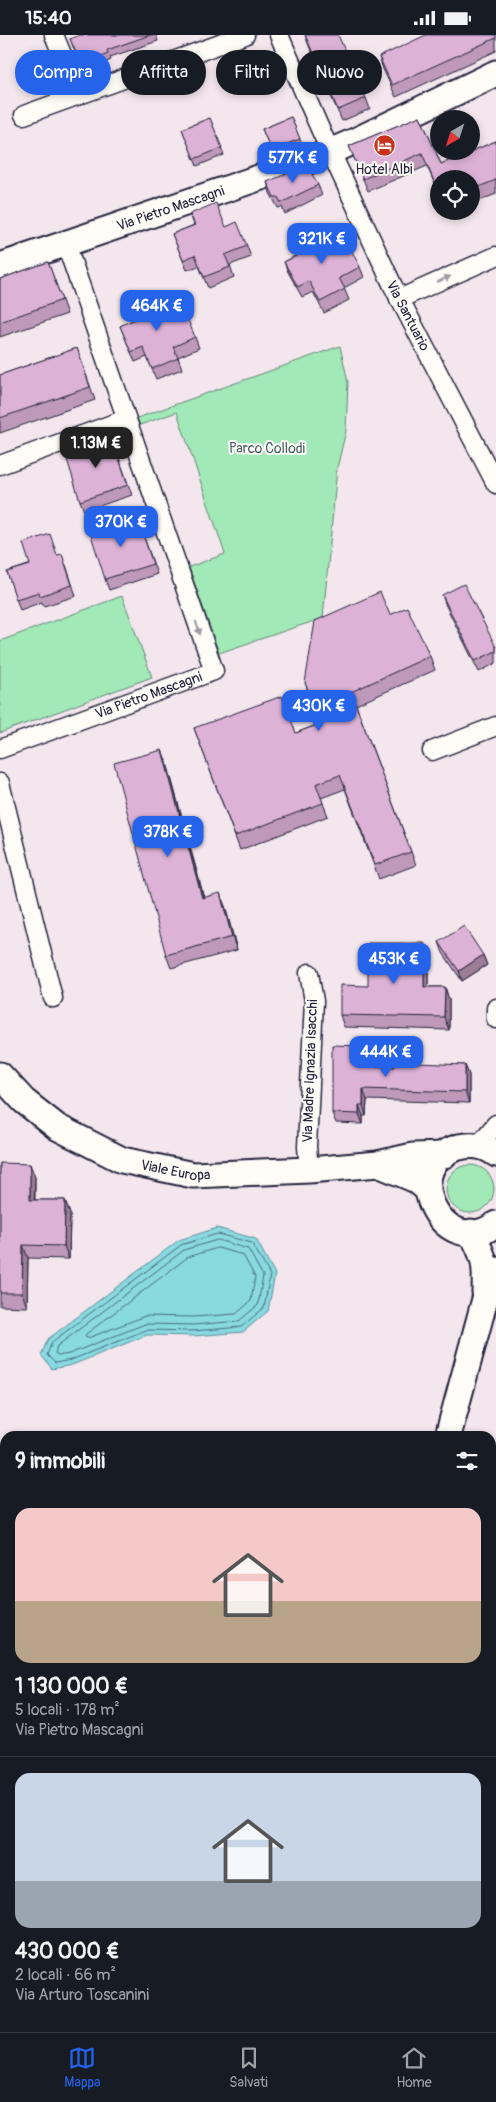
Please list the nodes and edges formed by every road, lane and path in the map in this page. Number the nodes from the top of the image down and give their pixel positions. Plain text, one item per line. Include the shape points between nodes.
1 (54, 35) edge
2 (245, 35) edge
3 (279, 35) edge
4 (60, 50) edge
5 (496, 73) edge
6 (111, 83) edge
7 (79, 95) edge
8 (24, 115) dead end
9 (330, 152) junction
10 (66, 244) junction
11 (496, 256) edge
12 (0, 266) edge
13 (399, 299) junction
14 (126, 419) junction
15 (0, 465) edge
16 (496, 484) edge
17 (496, 726) edge
18 (0, 749) edge
19 (432, 751) dead end
20 (0, 783) edge
21 (309, 973) dead end
22 (52, 998) dead end
23 (496, 1007) edge
24 (496, 1019) edge
25 (0, 1075) edge
26 (496, 1124) edge
27 (487, 1150) edge
28 (444, 1155) junction
29 (378, 1164) junction
30 (309, 1170) junction
31 (427, 1189) junction
32 (496, 1224) edge
33 (471, 1232) junction
34 (496, 1270) edge
35 (485, 1299) junction
36 (450, 1431) edge

1 - 4 street
2 - 6 street
3 - 9 street, Via Santuario
5 - 9 street, Via Pietro Mascagni
7 - 8 street
9 - 10 street, Via Pietro Mascagni
9 - 13 street, Via Santuario
10 - 12 street, Via Pietro Mascagni
10 - 14 street, Via Pietro Mascagni
13 -> 11 street
13 - 16 street, Via Santuario
14 - 15 street
14 -> 18 street, Via Pietro Mascagni via 214,671
17 - 19 street
20 - 22 street
21 - 30 street, Via Madre Ignazia Isacchi via 314,1001 307,1147
23 - 24 street
25 - 30 street, Viale Europa via 24,1101 56,1127 122,1160 193,1175
26 - 27 street
27 - 28 street via 466,1146
28 - 29 street, Viale Europa via 413,1156
28 - 31 street via 432,1170
29 - 30 street, Viale Europa
29 - 31 street, Viale Europa via 416,1180
31 - 33 street via 433,1210 440,1219 460,1231
32 - 33 street
33 - 35 street via 486,1265
34 - 35 street
35 - 36 street

